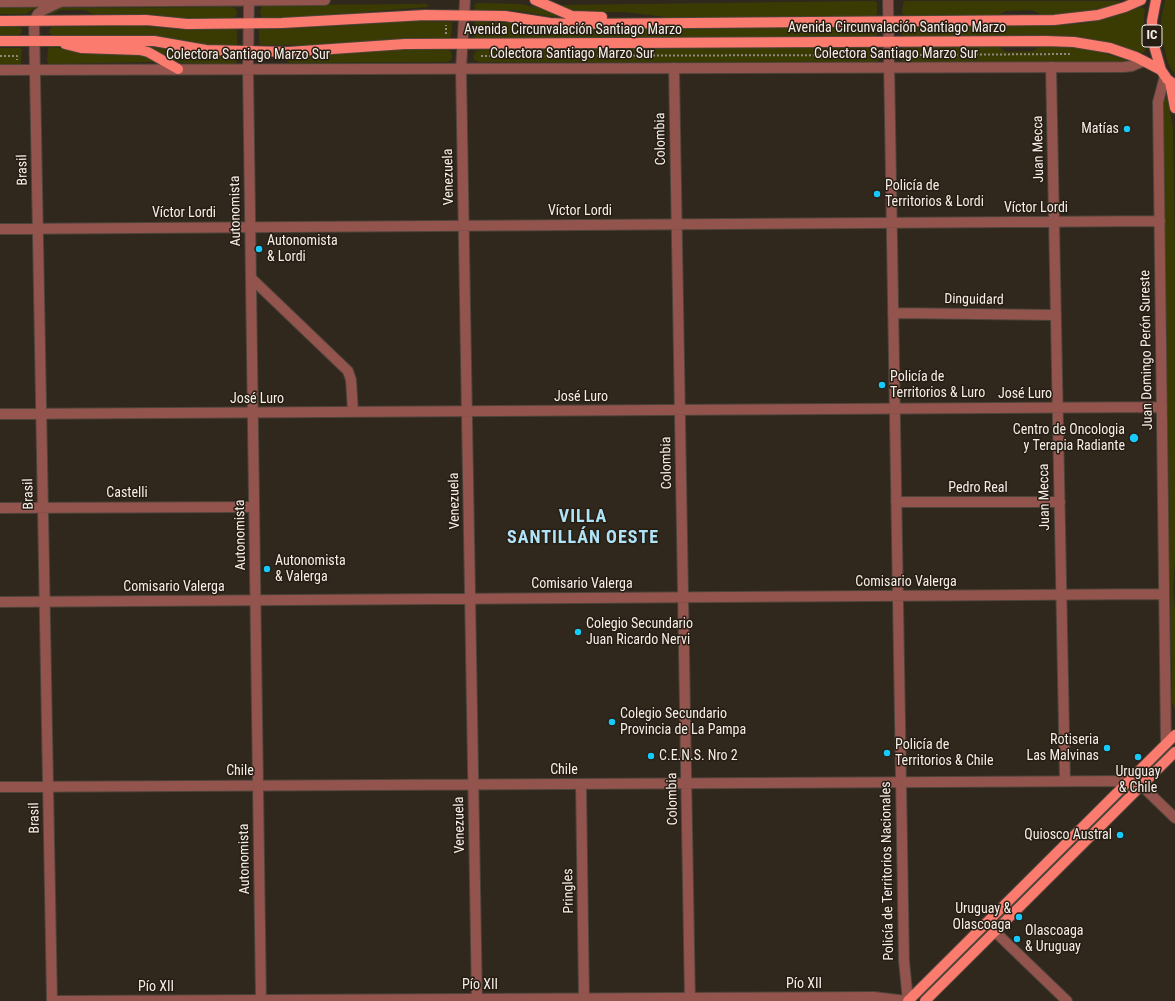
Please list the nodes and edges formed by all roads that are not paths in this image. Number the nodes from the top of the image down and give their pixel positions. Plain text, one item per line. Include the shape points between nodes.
1 (249, 0) edge
2 (325, 0) edge
3 (465, 0) edge
4 (535, 0) edge
5 (888, 0) edge
6 (1141, 0) edge
7 (1156, 0) edge
8 (102, 1) edge
9 (0, 2) edge
10 (61, 2) junction
11 (464, 16) junction
12 (0, 21) edge
13 (34, 21) junction
14 (888, 22) junction
15 (653, 23) junction
16 (249, 24) junction
17 (0, 41) edge
18 (35, 41) junction
19 (54, 41) junction
20 (888, 42) junction
21 (462, 44) junction
22 (248, 51) junction
23 (1144, 61) junction
24 (1051, 67) junction
25 (674, 68) junction
26 (888, 68) junction
27 (248, 69) junction
28 (461, 69) junction
29 (0, 70) edge
30 (35, 70) junction
31 (178, 70) junction
32 (1168, 79) edge
33 (1175, 108) edge
34 (1160, 221) junction
35 (1054, 222) junction
36 (891, 223) junction
37 (676, 224) junction
38 (464, 226) junction
39 (250, 227) junction
40 (38, 228) junction
41 (0, 229) edge
42 (251, 278) junction
43 (893, 313) junction
44 (1056, 315) junction
45 (1162, 407) junction
46 (1058, 408) junction
47 (894, 409) junction
48 (680, 410) junction
49 (467, 411) junction
50 (353, 412) junction
51 (253, 413) junction
52 (0, 414) edge
53 (41, 414) junction
54 (896, 502) junction
55 (1060, 502) junction
56 (254, 507) junction
57 (0, 508) edge
58 (43, 508) junction
59 (1164, 594) junction
60 (1062, 595) junction
61 (897, 596) junction
62 (683, 597) junction
63 (470, 598) junction
64 (256, 600) junction
65 (45, 601) junction
66 (0, 602) edge
67 (1175, 735) edge
68 (1166, 744) junction
69 (1175, 752) edge
70 (1065, 781) junction
71 (1128, 781) junction
72 (901, 782) junction
73 (687, 783) junction
74 (474, 784) junction
75 (581, 784) junction
76 (258, 785) junction
77 (1141, 785) junction
78 (48, 786) junction
79 (0, 787) edge
80 (1175, 818) edge
81 (986, 922) junction
82 (995, 931) junction
83 (584, 999) junction
84 (477, 1000) edge
85 (690, 1000) edge
86 (53, 1001) edge
87 (156, 1001) edge
88 (262, 1001) edge
89 (907, 1001) edge
90 (925, 1001) edge
91 (1067, 1001) edge

1 - 2 street
1 - 8 street
1 - 16 street, Autonomista
3 - 11 street, Venezuela
4 - 15 main road via 572,16 626,17
5 - 14 street, Policía de Territorios Nacionales
6 - 14 main road, Avenida Circunvalación Santiago Marzo via 1107,13 1064,20
7 - 32 main road, IC via 1152,16 1154,49
8 - 10 street
9 - 10 street
10 - 13 street via 43,10
11 - 15 main road, Avenida Circunvalación Santiago Marzo via 511,17 563,24
11 - 16 main road, Avenida Circunvalación Santiago Marzo via 418,15
11 - 21 street, Venezuela
12 - 13 main road, Avenida Circunvalación Santiago Marzo
13 - 16 main road, Avenida Circunvalación Santiago Marzo via 146,20 187,24
13 - 18 street, Brasil
14 - 15 main road, Avenida Circunvalación Santiago Marzo
14 - 20 street, Policía de Territorios Nacionales
16 - 22 street, Autonomista
17 - 18 main road, Avenida Circunvalación Santiago Marzo
18 - 19 main road, Avenida Circunvalación Santiago Marzo
18 - 30 street, Brasil
19 - 22 main road, Avenida Circunvalación Santiago Marzo via 148,41 197,50
19 - 31 main road via 81,48 140,50
20 - 21 main road, Avenida Circunvalación Santiago Marzo
20 - 23 main road, Avenida Circunvalación Santiago Marzo via 1064,41 1110,48
20 - 26 street, Policía de Territorios Nacionales
21 - 22 main road, Avenida Circunvalación Santiago Marzo via 386,45 300,52
21 - 28 street, Venezuela
22 - 27 street, Autonomista
23 - 24 street, Colectora Santiago Marzo Sur via 1129,67
23 - 32 main road, Avenida Circunvalación Santiago Marzo
24 - 26 street, Colectora Santiago Marzo Sur
24 - 35 street, Juan Mecca
25 - 26 street, Colectora Santiago Marzo Sur
25 - 28 street, Colectora Santiago Marzo Sur
25 - 37 street, Colombia
26 - 36 street, Policía de Territorios Nacionales
27 - 28 street, Colectora Santiago Marzo Sur
27 - 31 street, Colectora Santiago Marzo Sur
27 - 39 street, Autonomista
28 - 38 street, Venezuela
29 - 30 street, Colectora Santiago Marzo Sur
30 - 31 street, Colectora Santiago Marzo Sur
30 - 40 street, Brasil
32 - 33 main road, IC
32 - 34 street, Juan Domingo Perón Sureste via 1158,102
34 - 35 street, Víctor Lordi
34 - 45 street, Juan Domingo Perón Sureste
35 - 36 street, Víctor Lordi
35 - 44 street, Juan Mecca
36 - 37 street, Víctor Lordi
36 - 43 street, Policía de Territorios Nacionales
37 - 38 street, Víctor Lordi
37 - 48 street, Colombia
38 - 39 street, Víctor Lordi
38 - 49 street, Venezuela
39 - 40 street, Víctor Lordi
39 - 42 street, Autonomista
40 - 41 street, Víctor Lordi
40 - 53 street, Brasil
42 - 50 street via 348,371
42 - 51 street, Autonomista
43 - 44 street, Dinguidard
43 - 47 street, Policía de Territorios Nacionales
44 - 46 street, Juan Mecca
45 - 46 street, José Luro
45 - 59 street, Juan Domingo Perón Sureste
46 - 47 street, José Luro
46 - 55 street, Juan Mecca
47 - 48 street, José Luro
47 - 54 street, Policía de Territorios Nacionales
48 - 49 street, José Luro
48 - 62 street, Colombia
49 - 50 street, José Luro
49 - 63 street, Venezuela
50 - 51 street, José Luro
51 - 53 street, José Luro
51 - 56 street, Autonomista
52 - 53 street, José Luro
53 - 58 street, Brasil
54 - 55 street, Pedro Real
54 - 61 street, Policía de Territorios Nacionales
55 - 60 street, Juan Mecca
56 - 58 street, Castelli
56 - 64 street, Autonomista
57 - 58 street, Castelli
58 - 65 street, Brasil
59 - 60 street, Comisario Valerga
59 - 68 street, Juan Domingo Perón Sureste
60 - 61 street, Comisario Valerga
60 - 70 street, Juan Mecca
61 - 62 street, Comisario Valerga
61 - 72 street, Policía de Territorios Nacionales
62 - 63 street, Comisario Valerga
62 - 73 street, Colombia
63 - 64 street, Comisario Valerga
63 - 74 street, Venezuela
64 - 65 street, Comisario Valerga
64 - 76 street, Autonomista
65 - 66 street, Comisario Valerga
65 - 78 street, Brasil
67 - 68 main road
68 - 71 main road
69 - 77 main road
70 - 71 street, Chile
70 - 72 street, Chile
71 - 77 street, Chile
71 - 81 main road
72 - 73 street, Chile
72 - 89 street, Policía de Territorios Nacionales via 904,967
73 - 75 street, Chile
73 - 85 street, Colombia
74 - 75 street, Chile
74 - 76 street, Chile
74 - 84 street, Venezuela
75 - 83 street, Pringles
76 - 78 street, Chile
76 - 88 street, Autonomista
77 - 80 street
77 - 82 main road
78 - 79 street, Chile
78 - 86 street, Brasil
81 - 82 street
81 - 89 main road
82 - 90 main road
82 - 91 street
83 - 84 street, Pío XII
83 - 85 street, Pío XII
84 - 88 street, Pío XII
85 - 89 street, Pío XII via 874,997
86 - 87 street, Pío XII
87 - 88 street, Pío XII

